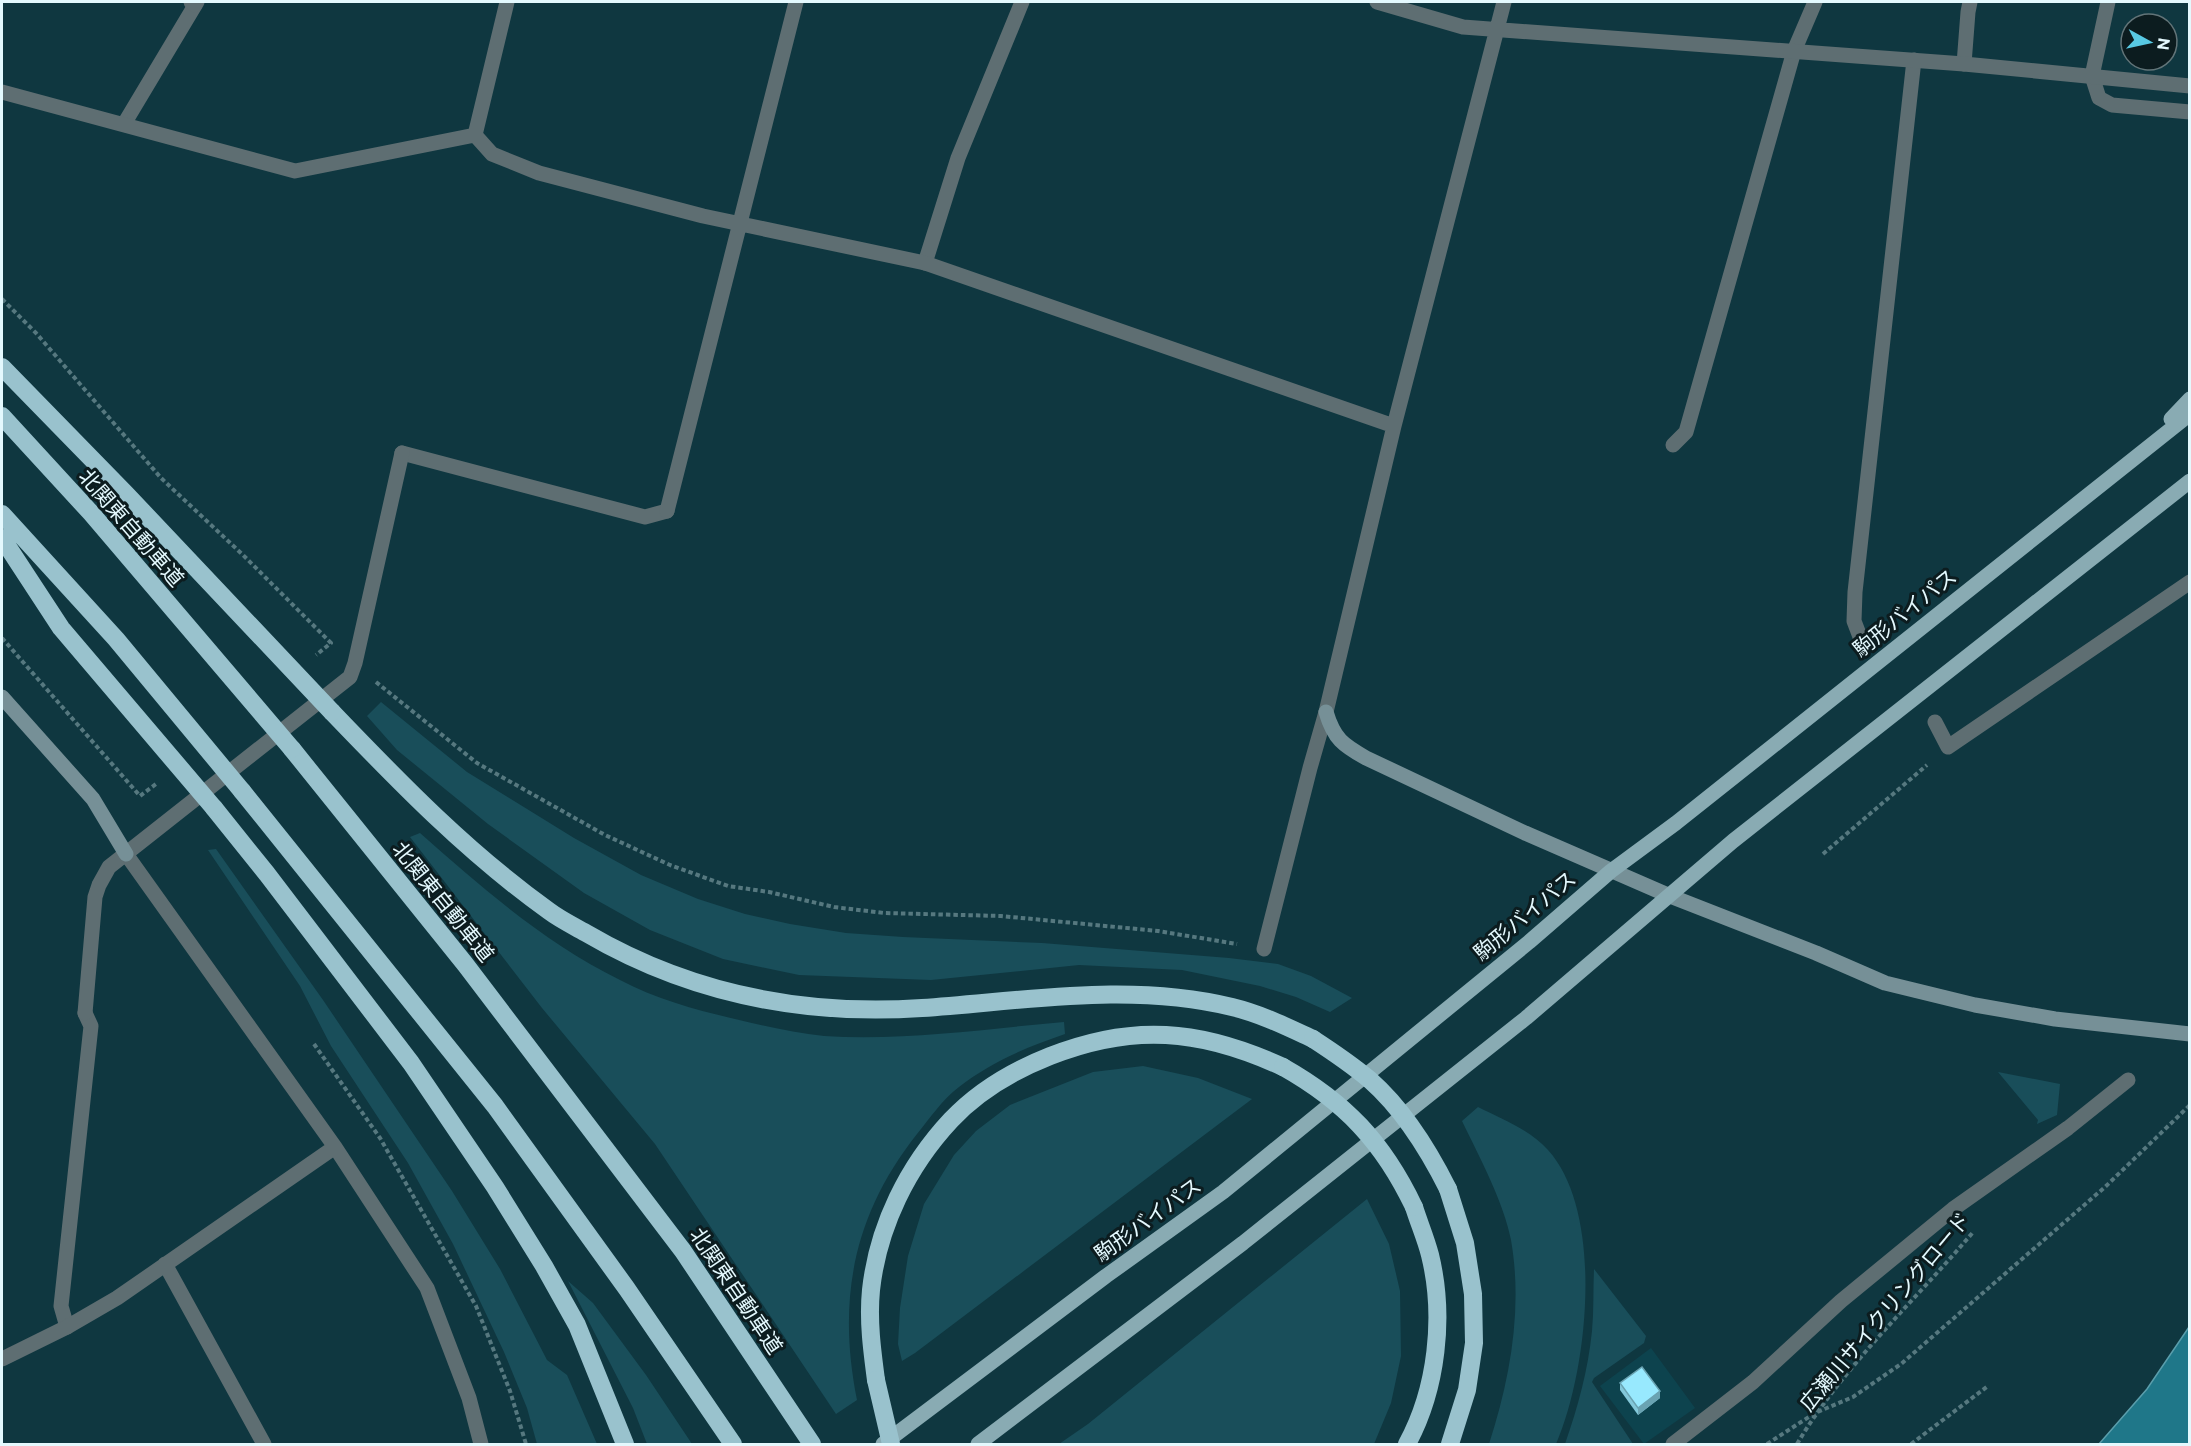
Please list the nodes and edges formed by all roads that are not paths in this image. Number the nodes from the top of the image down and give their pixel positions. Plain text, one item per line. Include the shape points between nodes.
1 (507, 2) edge
2 (796, 2) edge
3 (1022, 2) edge
4 (1377, 2) edge
5 (1504, 2) edge
6 (1815, 2) edge
7 (1970, 2) edge
8 (2108, 2) edge
9 (194, 3) edge
10 (1497, 30) junction
11 (1794, 51) junction
12 (1914, 60) junction
13 (1964, 64) junction
14 (2092, 76) junction
15 (2190, 86) edge
16 (2, 92) edge
17 (2190, 112) edge
18 (124, 124) junction
19 (476, 135) junction
20 (740, 223) junction
21 (925, 263) junction
22 (2, 367) edge
23 (2190, 399) edge
24 (2190, 414) edge
25 (2, 416) edge
26 (1394, 426) junction
27 (1673, 445) dead end
28 (2139, 454) junction
29 (2190, 482) edge
30 (2, 514) edge
31 (2, 538) edge
32 (2190, 582) edge
33 (1862, 642) dead end
34 (2, 698) edge
35 (1326, 712) junction
36 (1935, 722) dead end
37 (126, 855) junction
38 (1611, 871) junction
39 (1670, 896) junction
40 (1264, 949) road end
41 (2190, 1034) edge
42 (2128, 1080) dead end
43 (335, 1147) junction
44 (165, 1264) junction
45 (68, 1327) junction
46 (2, 1359) edge
47 (809, 1439) edge
48 (264, 1444) edge
49 (481, 1444) edge
50 (625, 1444) edge
51 (733, 1444) edge
52 (883, 1444) edge
53 (891, 1444) edge
54 (978, 1444) edge
55 (1407, 1444) edge
56 (1450, 1444) edge
57 (1673, 1444) edge

1 - 19 street
2 - 20 street
3 - 21 street via 958,158
4 - 10 street via 1463,27
5 - 10 street
6 - 11 street
7 - 13 street
8 - 14 street
9 - 18 street
10 - 11 street
10 - 26 street
11 - 12 street
11 - 27 street via 1686,432
12 - 13 street
12 - 33 street via 1855,592 1854,621
13 - 14 street
14 - 15 street
14 - 17 street via 2099,98 2112,105
16 - 18 street
18 - 19 street via 296,171
19 - 20 street via 492,154 539,173
20 - 21 street
20 - 37 street via 667,511 645,517 402,453 350,677
21 - 26 street
22 - 56 highway, bridge via 415,799 484,862 551,913 611,948 666,973 784,1004 849,1010 1088,994 1144,996 1197,1000 1233,1008 1314,1039 1387,1098 1416,1132 1448,1189 1465,1243 1473,1294 1474,1343 1467,1389
23 - 28 main road
24 - 28 main road, 駒形バイパス
25 - 47 highway, 北関東自動車道, bridge via 91,513 292,749 465,964 683,1251
26 - 35 street
28 - 38 main road, 駒形バイパス
29 - 39 main road via 1743,834
30 - 51 highway, bridge via 116,639 242,790 495,1106
31 - 50 highway, bridge via 61,628 214,808 411,1062 544,1266 577,1325
32 - 36 street via 1948,747
34 - 37 street via 93,799
35 - 38 street via 1331,729 1344,746
35 - 40 street
37 - 43 street
37 - 45 street via 109,867 95,897 85,1013 91,1026 61,1306
38 - 39 street
38 - 52 main road, 駒形バイパス via 1222,1192
39 - 41 street via 1885,983 2055,1019
39 - 54 main road via 1526,1018 1244,1243
42 - 57 street via 2068,1128 1953,1209 1841,1301 1753,1382
43 - 44 street
43 - 49 street via 427,1288 469,1398
44 - 45 street
44 - 48 street
45 - 46 street
53 - 55 highway, bridge via 869,1333 871,1289 895,1202 920,1157 952,1118 989,1089 1027,1067 1069,1049 1121,1037 1166,1035 1249,1052 1315,1085 1363,1129 1395,1169 1414,1207 1430,1256 1437,1305 1436,1347 1428,1392

